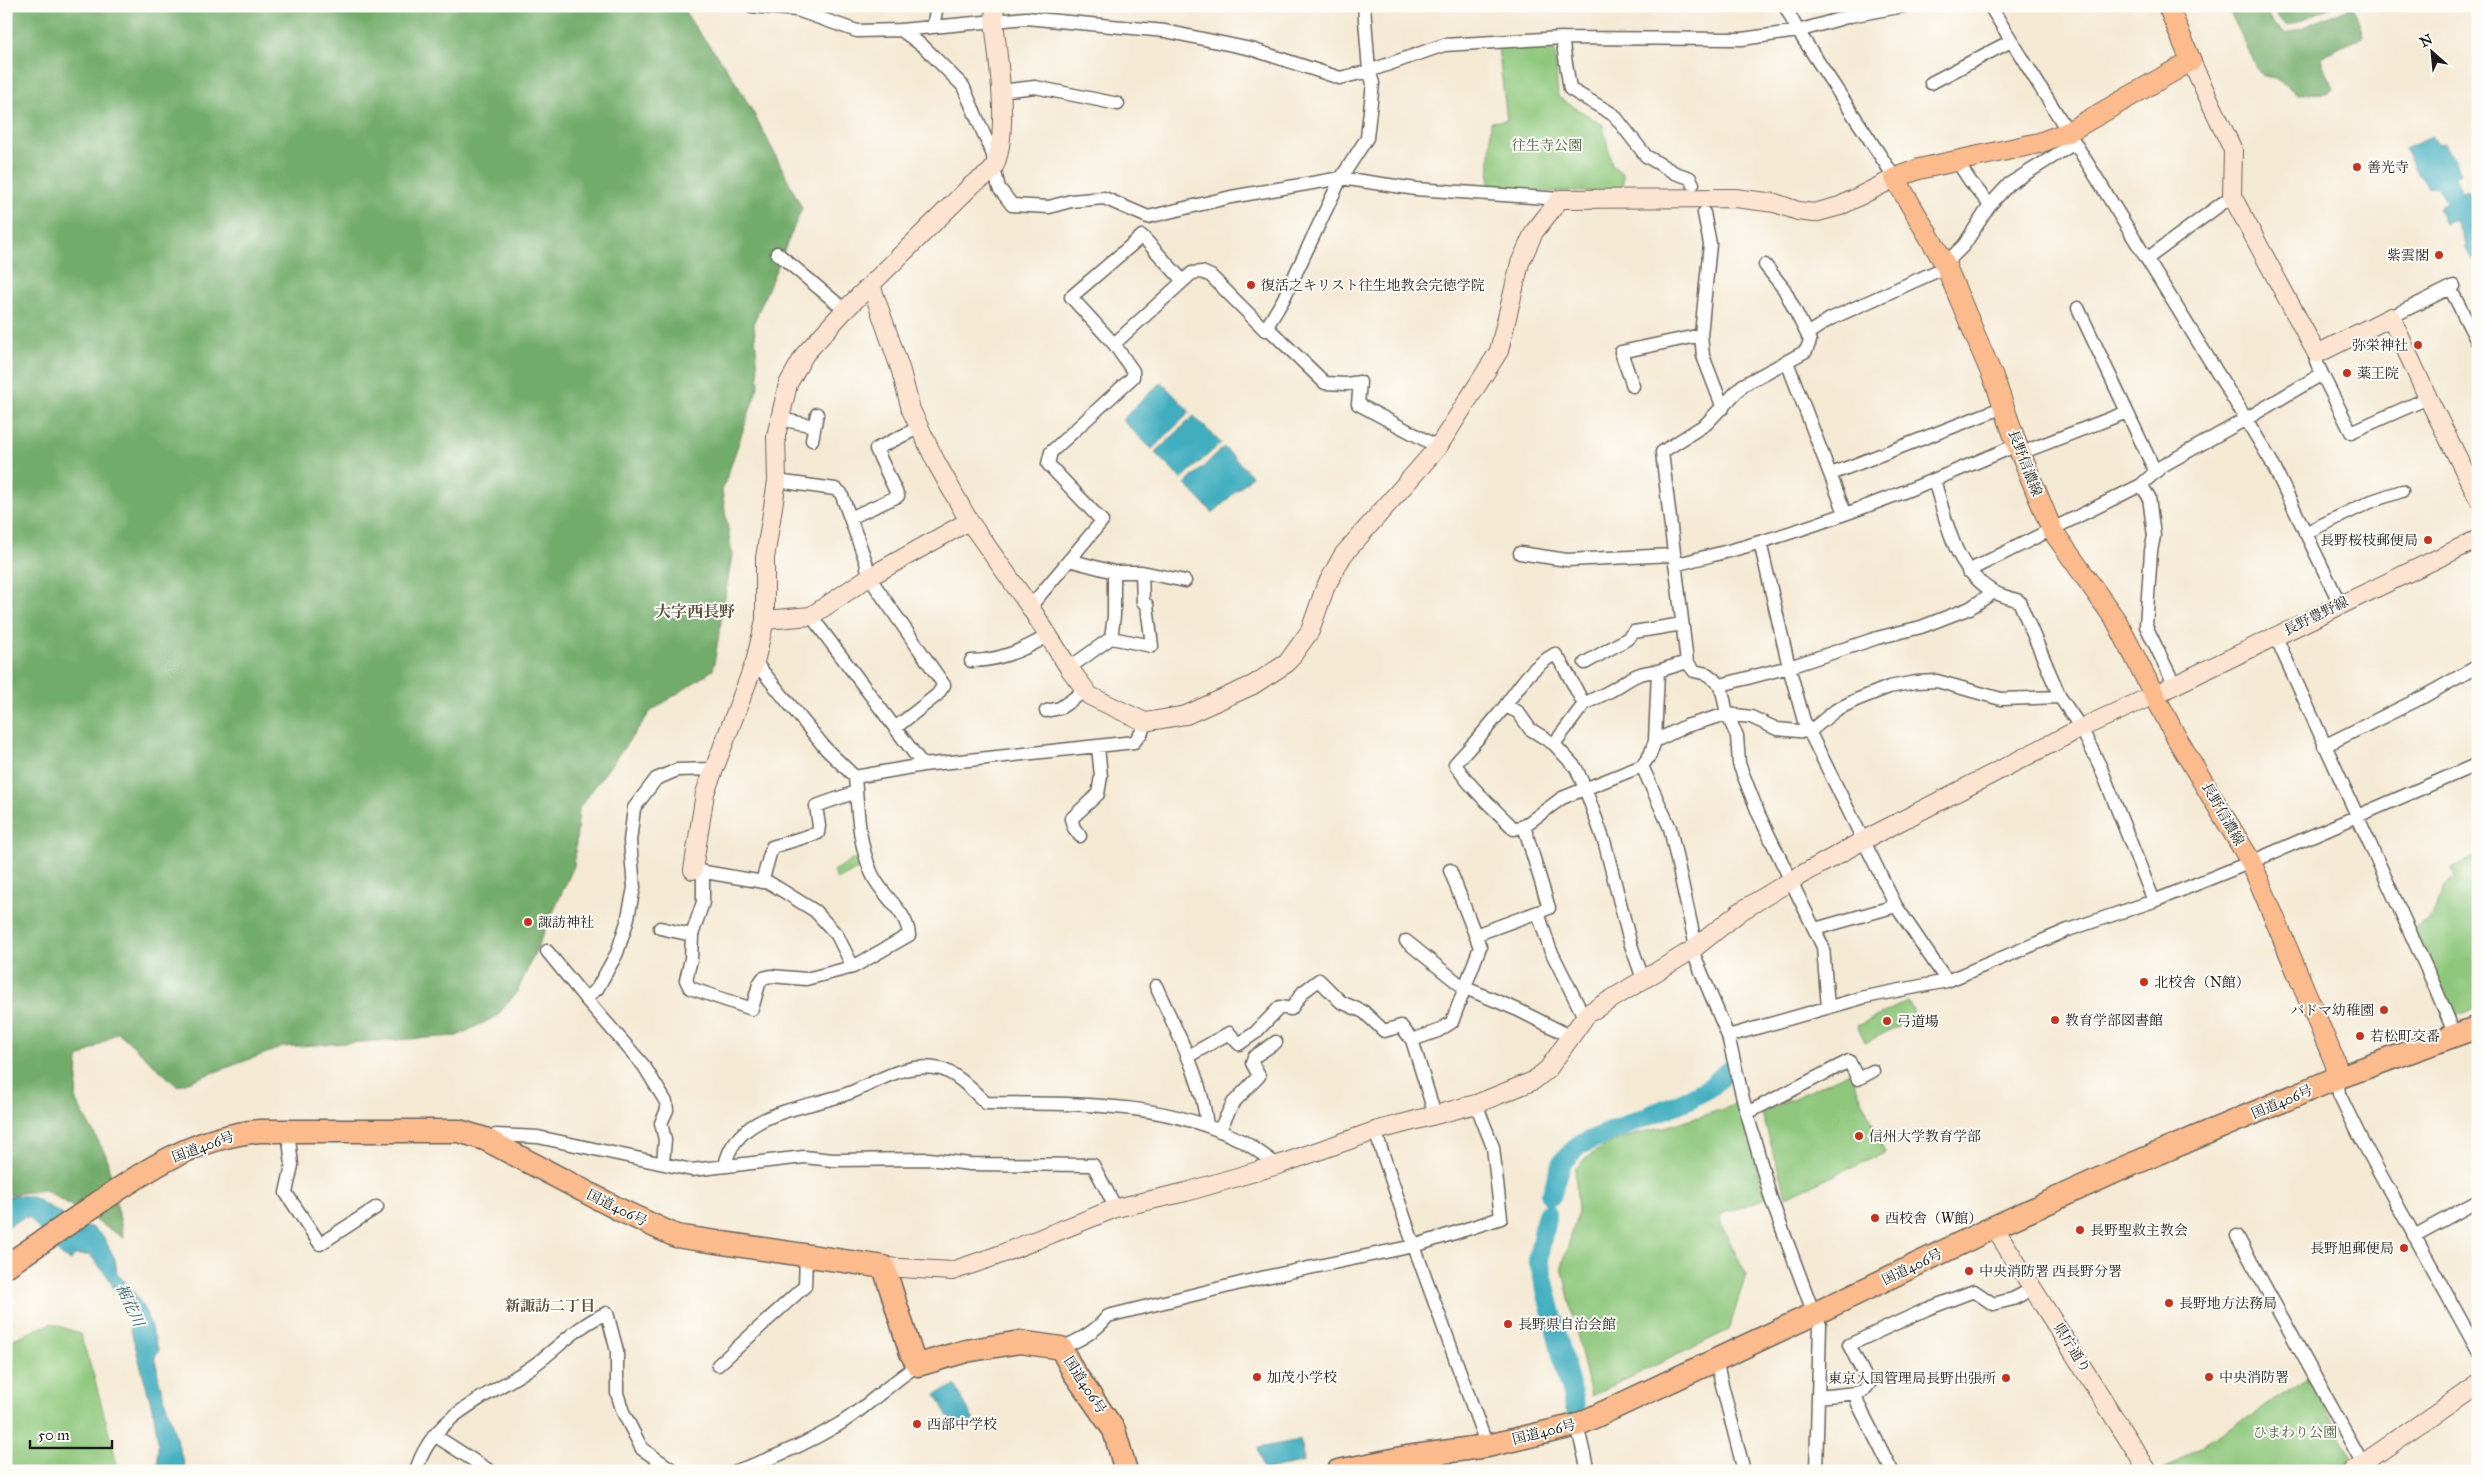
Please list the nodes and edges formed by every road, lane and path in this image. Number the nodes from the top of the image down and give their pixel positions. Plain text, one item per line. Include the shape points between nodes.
1 (751, 6) edge
2 (938, 6) edge
3 (1364, 6) edge
4 (1785, 6) edge
5 (1904, 6) edge
6 (1990, 6) edge
7 (2168, 6) edge
8 (995, 14) edge
9 (934, 27) junction
10 (901, 30) junction
11 (1798, 31) junction
12 (1562, 38) junction
13 (2011, 41) junction
14 (2191, 61) junction
15 (1369, 71) junction
16 (1931, 83) dead end
17 (1000, 91) junction
18 (1118, 104) dead end
19 (2071, 137) junction
20 (1957, 161) junction
21 (994, 169) junction
22 (1341, 178) junction
23 (1896, 178) junction
24 (1693, 184) dead end
25 (2232, 196) junction
26 (1560, 199) junction
27 (1990, 205) junction
28 (1704, 213) dead end
29 (777, 253) dead end
30 (2148, 258) junction
31 (1765, 265) dead end
32 (1945, 265) junction
33 (1183, 282) junction
34 (871, 285) junction
35 (2078, 308) dead end
36 (846, 310) junction
37 (2391, 317) junction
38 (1265, 330) junction
39 (1807, 334) junction
40 (1701, 335) junction
41 (2478, 343) edge
42 (1114, 344) junction
43 (2317, 354) junction
44 (1787, 362) junction
45 (2322, 374) junction
46 (1633, 386) dead end
47 (2428, 398) junction
48 (2004, 407) junction
49 (1723, 408) junction
50 (2127, 412) junction
51 (780, 419) junction
52 (2246, 420) junction
53 (920, 427) junction
54 (812, 440) dead end
55 (1438, 447) junction
56 (2019, 449) junction
57 (2155, 471) junction
58 (1831, 474) junction
59 (1934, 480) junction
60 (777, 481) junction
61 (2142, 485) junction
62 (2402, 491) dead end
63 (2478, 498) edge
64 (1845, 514) junction
65 (850, 518) junction
66 (969, 521) junction
67 (2052, 530) junction
68 (2304, 533) junction
69 (2478, 539) edge
70 (1760, 542) junction
71 (1520, 553) dead end
72 (1069, 560) junction
73 (1674, 560) junction
74 (1968, 571) junction
75 (1114, 572) junction
76 (1142, 572) junction
77 (869, 577) junction
78 (1185, 581) dead end
79 (1994, 592) junction
80 (2340, 604) junction
81 (1030, 607) junction
82 (811, 616) junction
83 (764, 620) junction
84 (1682, 624) junction
85 (1047, 636) junction
86 (2275, 636) junction
87 (1111, 638) junction
88 (971, 661) dead end
89 (755, 662) junction
90 (1687, 662) junction
91 (1585, 664) dead end
92 (2478, 666) edge
93 (1789, 667) junction
94 (1069, 668) junction
95 (1658, 671) junction
96 (1721, 685) junction
97 (2174, 686) junction
98 (1086, 690) junction
99 (2154, 695) junction
100 (2060, 697) junction
101 (1584, 704) junction
102 (1505, 706) junction
103 (1046, 711) dead end
104 (1728, 714) junction
105 (1144, 722) junction
106 (895, 728) junction
107 (2081, 728) junction
108 (1809, 732) junction
109 (1655, 742) junction
110 (1554, 744) junction
111 (2324, 746) junction
112 (1098, 747) junction
113 (923, 764) junction
114 (2478, 764) edge
115 (1642, 766) junction
116 (714, 769) junction
117 (855, 777) junction
118 (1585, 788) junction
119 (856, 792) junction
120 (2356, 818) junction
121 (1524, 826) junction
122 (1080, 836) dead end
123 (1864, 840) junction
124 (2251, 862) junction
125 (1450, 870) dead end
126 (698, 871) junction
127 (1792, 880) junction
128 (762, 882) junction
129 (2154, 901) junction
130 (1896, 906) junction
131 (1538, 913) junction
132 (660, 928) dead end
133 (1815, 929) junction
134 (692, 935) junction
135 (1475, 935) junction
136 (1406, 940) dead end
137 (1694, 948) junction
138 (547, 951) dead end
139 (852, 966) junction
140 (1644, 980) junction
141 (1947, 981) junction
142 (1156, 986) dead end
143 (1464, 987) junction
144 (585, 998) junction
145 (1828, 1007) junction
146 (1584, 1017) junction
147 (2478, 1027) edge
148 (2455, 1035) junction
149 (1570, 1036) junction
150 (1728, 1036) junction
151 (1412, 1040) junction
152 (1276, 1042) dead end
153 (1187, 1057) junction
154 (1873, 1071) dead end
155 (2338, 1078) junction
156 (1476, 1104) junction
157 (1747, 1113) junction
158 (1435, 1115) junction
159 (1207, 1126) junction
160 (288, 1131) junction
161 (1375, 1131) junction
162 (1219, 1132) junction
163 (485, 1139) junction
164 (663, 1163) junction
165 (724, 1166) junction
166 (1278, 1166) junction
167 (2478, 1201) edge
168 (377, 1207) dead end
169 (1116, 1208) junction
170 (1994, 1227) junction
171 (2237, 1236) dead end
172 (2414, 1236) junction
173 (1414, 1246) junction
174 (806, 1255) junction
175 (6, 1266) edge
176 (884, 1267) junction
177 (2034, 1288) junction
178 (1814, 1314) junction
179 (1061, 1348) junction
180 (2478, 1351) edge
181 (1716, 1361) junction
182 (718, 1365) dead end
183 (918, 1365) junction
184 (2478, 1384) edge
185 (1856, 1393) junction
186 (1818, 1397) junction
187 (1577, 1425) junction
188 (434, 1434) junction
189 (1487, 1446) junction
190 (772, 1465) edge
191 (2357, 1466) edge
192 (414, 1469) edge
193 (490, 1471) edge
194 (674, 1471) edge
195 (736, 1471) edge
196 (1126, 1471) edge
197 (1338, 1471) edge
198 (1588, 1471) edge
199 (1744, 1471) edge
200 (1816, 1471) edge
201 (1892, 1471) edge
202 (2148, 1471) edge

1 - 10 street via 797,10 857,31
2 - 9 street
3 - 15 street
4 - 11 street
5 - 11 street via 1850,16
6 - 13 street
7 - 14 main road
8 - 9 street
8 - 15 street via 1165,31 1251,49 1340,78
8 - 17 street
9 - 10 street
10 - 21 street via 924,47 963,86 993,155
11 - 12 street via 1742,39
11 - 23 street
12 - 15 street via 1444,45
12 - 24 street via 1570,89 1614,115 1646,156 1690,178
13 - 16 street
13 - 19 street
14 - 19 main road
14 - 25 street via 2233,150
15 - 22 street via 1374,83 1367,138
17 - 18 street via 1035,88
17 - 21 street via 1000,146
19 - 20 main road
19 - 27 street via 2009,184
19 - 30 street
20 - 23 main road
20 - 27 street
21 - 22 street via 999,188 1012,205 1049,207 1104,198 1148,216
21 - 34 street via 967,191
22 - 26 street via 1416,189
22 - 38 street via 1283,300
23 - 26 street via 1840,206 1814,213 1775,203 1735,198
23 - 32 main road, 長野信濃線
25 - 30 street
25 - 43 street
26 - 55 street via 1534,232 1520,263 1499,351
27 - 32 street via 1964,244
28 - 40 street via 1710,244
29 - 36 street
30 - 52 street
31 - 39 street via 1784,289
32 - 39 street via 1830,319
32 - 48 main road, 長野信濃線
33 - 38 street via 1192,273 1202,272 1211,276
33 - 42 street
33 - 42 street via 1142,236 1071,297
34 - 36 street
34 - 53 street via 911,410
35 - 50 street
36 - 51 street via 805,354 788,384
37 - 41 street via 2452,287
37 - 43 street
37 - 47 street
38 - 55 street via 1270,330 1325,383 1360,382 1358,404
39 - 44 street via 1810,341 1806,351
40 - 46 street via 1621,352
40 - 49 street via 1703,356
42 - 72 street via 1133,371 1133,378 1051,452 1048,464 1102,521
43 - 45 street via 2316,361
44 - 49 street via 1743,385
44 - 58 street
45 - 47 street via 2351,432
45 - 52 street
47 - 63 street
48 - 56 main road, 長野信濃線
48 - 58 street
49 - 73 street via 1706,424 1662,452
50 - 56 street
50 - 57 street
51 - 54 street via 816,420
51 - 60 street via 776,436
52 - 57 street
52 - 68 street via 2271,461
53 - 65 street via 876,449 898,496
53 - 66 street
55 - 105 street via 1343,555 1325,588 1310,632 1287,662 1253,685 1186,715
56 - 59 street
56 - 67 main road, 長野信濃線
57 - 61 street
58 - 64 street
59 - 64 street
59 - 74 street via 1957,554
60 - 65 street via 835,488 842,493
60 - 83 street via 765,558
61 - 67 street
61 - 97 street via 2149,498 2154,536 2146,626
62 - 68 street via 2372,501
64 - 70 street
65 - 77 street
66 - 77 street
66 - 81 street
67 - 74 street
67 - 99 main road, 長野信濃線 via 2117,622
68 - 80 street
69 - 80 street, 長野豊野線
70 - 73 street
70 - 93 street
71 - 73 street via 1567,560
72 - 75 street
72 - 81 street
73 - 84 street
74 - 79 street
75 - 76 street
75 - 87 street
76 - 78 street
76 - 87 street via 1152,646
77 - 82 street
77 - 106 street via 944,685 937,695
79 - 93 street via 1970,608 1921,627
79 - 100 street via 2019,601
80 - 86 street, 長野豊野線
81 - 85 street
82 - 83 street
82 - 106 street
83 - 89 street
84 - 90 street
84 - 91 street via 1634,632
85 - 88 street via 1027,648 987,661
85 - 94 street
86 - 97 street, 長野豊野線
86 - 111 street
87 - 94 street
89 - 116 street
89 - 117 street via 826,749
90 - 95 street
90 - 96 street via 1694,671 1707,674
92 - 111 street via 2423,698
93 - 96 street
93 - 108 street
94 - 98 street
95 - 101 street via 1626,679
95 - 109 street
96 - 104 street
97 - 99 street, 長野豊野線
98 - 103 street via 1060,708
98 - 105 street via 1090,696
99 - 107 street, 長野豊野線
99 - 124 main road, 長野信濃線
100 - 107 street
100 - 108 street via 2001,699 1937,681 1916,682 1889,687 1856,700 1836,710
101 - 102 street via 1566,667 1555,654 1526,675
101 - 110 street
102 - 110 street via 1518,712 1530,729
102 - 121 street via 1455,764 1466,781 1514,830
104 - 108 street via 1751,718 1777,729
104 - 109 street via 1686,726
104 - 127 street via 1738,736 1739,764 1759,815
105 - 112 street via 1142,732 1134,742
106 - 113 street
107 - 123 street, 長野豊野線
107 - 129 street via 2127,828
108 - 123 street
109 - 115 street
110 - 118 street via 1576,768
111 - 120 street
112 - 113 street
112 - 122 street via 1101,776 1098,794 1071,819
113 - 117 street
114 - 120 street
115 - 118 street
115 - 137 street via 1670,828
116 - 126 street via 704,793
116 - 144 street via 677,770 656,779 634,808 630,841 634,888 627,922 617,953 597,989
117 - 119 street
118 - 121 street via 1562,798
118 - 140 street
119 - 128 street via 816,806 818,833 772,847
119 - 139 street via 860,840 873,877 908,923 909,936
120 - 124 street
120 - 148 street
121 - 131 street via 1549,908
123 - 127 street, 長野豊野線
123 - 130 street
124 - 129 street
124 - 155 main road, 長野信濃線 via 2336,1065
125 - 135 street
126 - 128 street
126 - 134 street via 703,902
127 - 133 street
127 - 137 street, 長野豊野線 via 1741,911
128 - 139 street via 770,883 816,912 837,935
129 - 141 street via 2068,930
130 - 133 street
130 - 141 street
131 - 135 street
131 - 146 street via 1550,949
132 - 134 street
133 - 145 street via 1823,947
134 - 139 street via 692,959 686,980 690,988 752,1009 763,978 806,979
135 - 143 street via 1480,947
136 - 143 street
137 - 140 street, 長野豊野線
137 - 150 street
138 - 144 street
140 - 146 street, 長野豊野線
141 - 145 street via 1865,996
142 - 153 street
143 - 149 street
143 - 151 street via 1452,1022
144 - 164 street via 623,1038 666,1102 667,1110 661,1123
145 - 150 street
146 - 149 street
147 - 148 highway, 国道406号
148 - 155 highway, 国道406号
149 - 156 street via 1548,1069 1533,1081
150 - 157 street
151 - 153 street via 1401,1026 1384,1031 1364,1012 1341,1002 1319,980 1303,992 1291,1009 1280,1007 1255,1033 1239,1044 1229,1033
151 - 158 street
152 - 162 street via 1254,1057 1252,1064 1259,1076 1233,1103
153 - 159 street via 1204,1104
154 - 157 street via 1858,1079 1850,1061
155 - 170 highway, 国道406号 via 2121,1169
155 - 172 street via 2339,1094
156 - 158 street
156 - 173 street via 1493,1146 1501,1218
157 - 178 street via 1771,1199
158 - 161 street
159 - 162 street
159 - 165 street via 1134,1108 986,1103 942,1069 918,1067 900,1069 850,1092 769,1118 736,1140 727,1153
160 - 163 highway, 国道406号 via 460,1131
160 - 168 street via 292,1165 286,1193 320,1244
160 - 175 highway, 国道406号 via 232,1134 204,1143 146,1170
161 - 166 street
161 - 173 street
162 - 166 street via 1244,1142
163 - 164 street via 496,1135 538,1138
163 - 174 highway, 国道406号 via 676,1236
164 - 165 street via 692,1170
165 - 169 street via 804,1157 833,1160 929,1159 987,1165 1093,1165
166 - 169 street
167 - 172 street
169 - 176 street via 952,1271
170 - 177 street, 県庁通り
170 - 178 highway, 国道406号
171 - 191 street
172 - 180 street
173 - 179 street via 1252,1280 1108,1316 1097,1329
173 - 189 street
174 - 176 highway, 国道406号
174 - 182 street via 805,1286
176 - 183 highway via 911,1353
177 - 185 street via 2014,1299 1993,1304 1974,1291 1849,1345 1869,1384
177 - 202 street, 県庁通り
178 - 181 highway, 国道406号
178 - 186 street via 1820,1325
179 - 183 highway, 国道406号 via 1020,1342 966,1351
179 - 196 highway, 国道406号 via 1114,1430
181 - 187 highway, 国道406号
181 - 199 street
183 - 190 street via 839,1424
184 - 191 street
185 - 186 street
185 - 201 street via 1858,1404
186 - 200 street
187 - 189 highway, 国道406号
187 - 198 street
188 - 192 street
188 - 193 street
188 - 194 street via 455,1413 532,1366 588,1321 607,1313 617,1351 618,1393 623,1412 642,1449
189 - 197 highway, 国道406号
190 - 195 street

